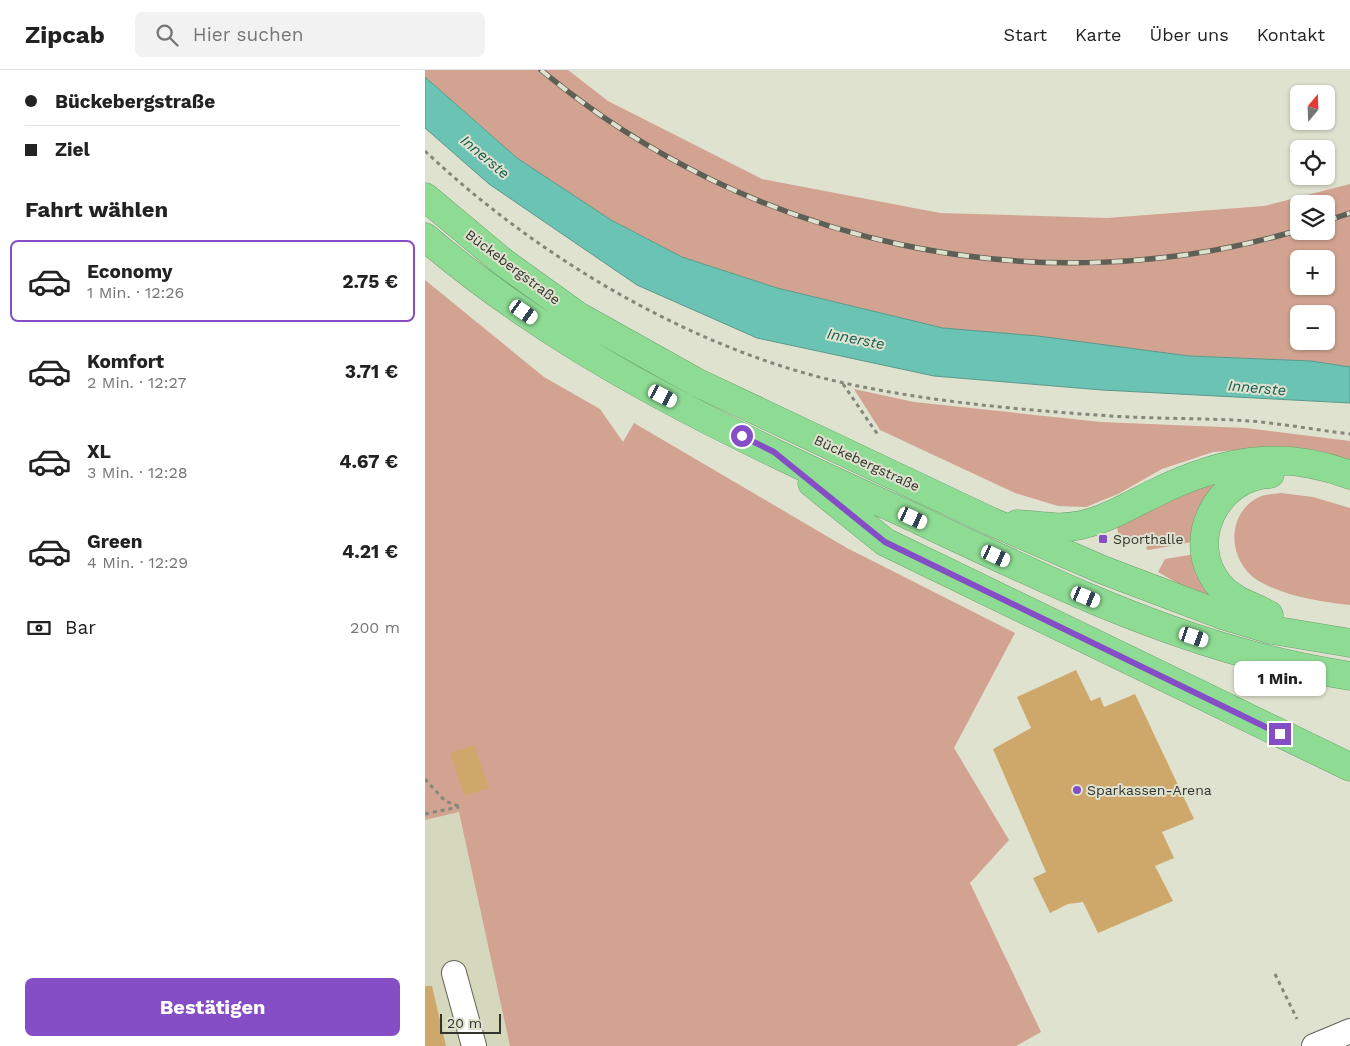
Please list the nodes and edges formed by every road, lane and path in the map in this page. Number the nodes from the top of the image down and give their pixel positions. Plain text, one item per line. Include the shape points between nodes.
1 (425, 151) edge
2 (425, 197) edge
3 (425, 237) edge
4 (843, 383) junction
5 (1350, 434) edge
6 (877, 435) dead end
7 (774, 452) junction
8 (1350, 475) edge
9 (1350, 488) edge
10 (990, 522) junction
11 (1296, 634) junction
12 (1350, 643) edge
13 (1350, 676) edge
14 (1350, 767) edge
15 (425, 779) edge
16 (425, 814) edge
17 (454, 973) dead end
18 (1275, 974) dead end
19 (1297, 1019) dead end
20 (1350, 1031) edge
21 (474, 1046) edge
22 (1314, 1046) edge

1 - 4 path via 466,190 517,228 622,294 688,330 779,366
2 - 10 highway, Bückebergstraße via 503,262 579,316 696,382
3 - 7 highway, Bückebergstraße via 567,342 647,388
4 - 5 path via 1009,408 1251,421
4 - 6 path
7 - 13 highway, Bückebergstraße via 1127,613 1245,654
7 - 14 highway via 885,542
8 - 10 highway via 1293,461 1245,461 1188,478 1084,525 1060,528
9 - 11 highway via 1301,475 1255,476 1243,479 1227,490 1210,517 1207,556 1218,584 1239,602 1267,614
10 - 11 highway, Bückebergstraße via 1180,600 1231,618
11 - 12 highway, Bückebergstraße
15 - 16 path via 445,801 461,807
17 - 21 street
18 - 19 path
20 - 22 street

